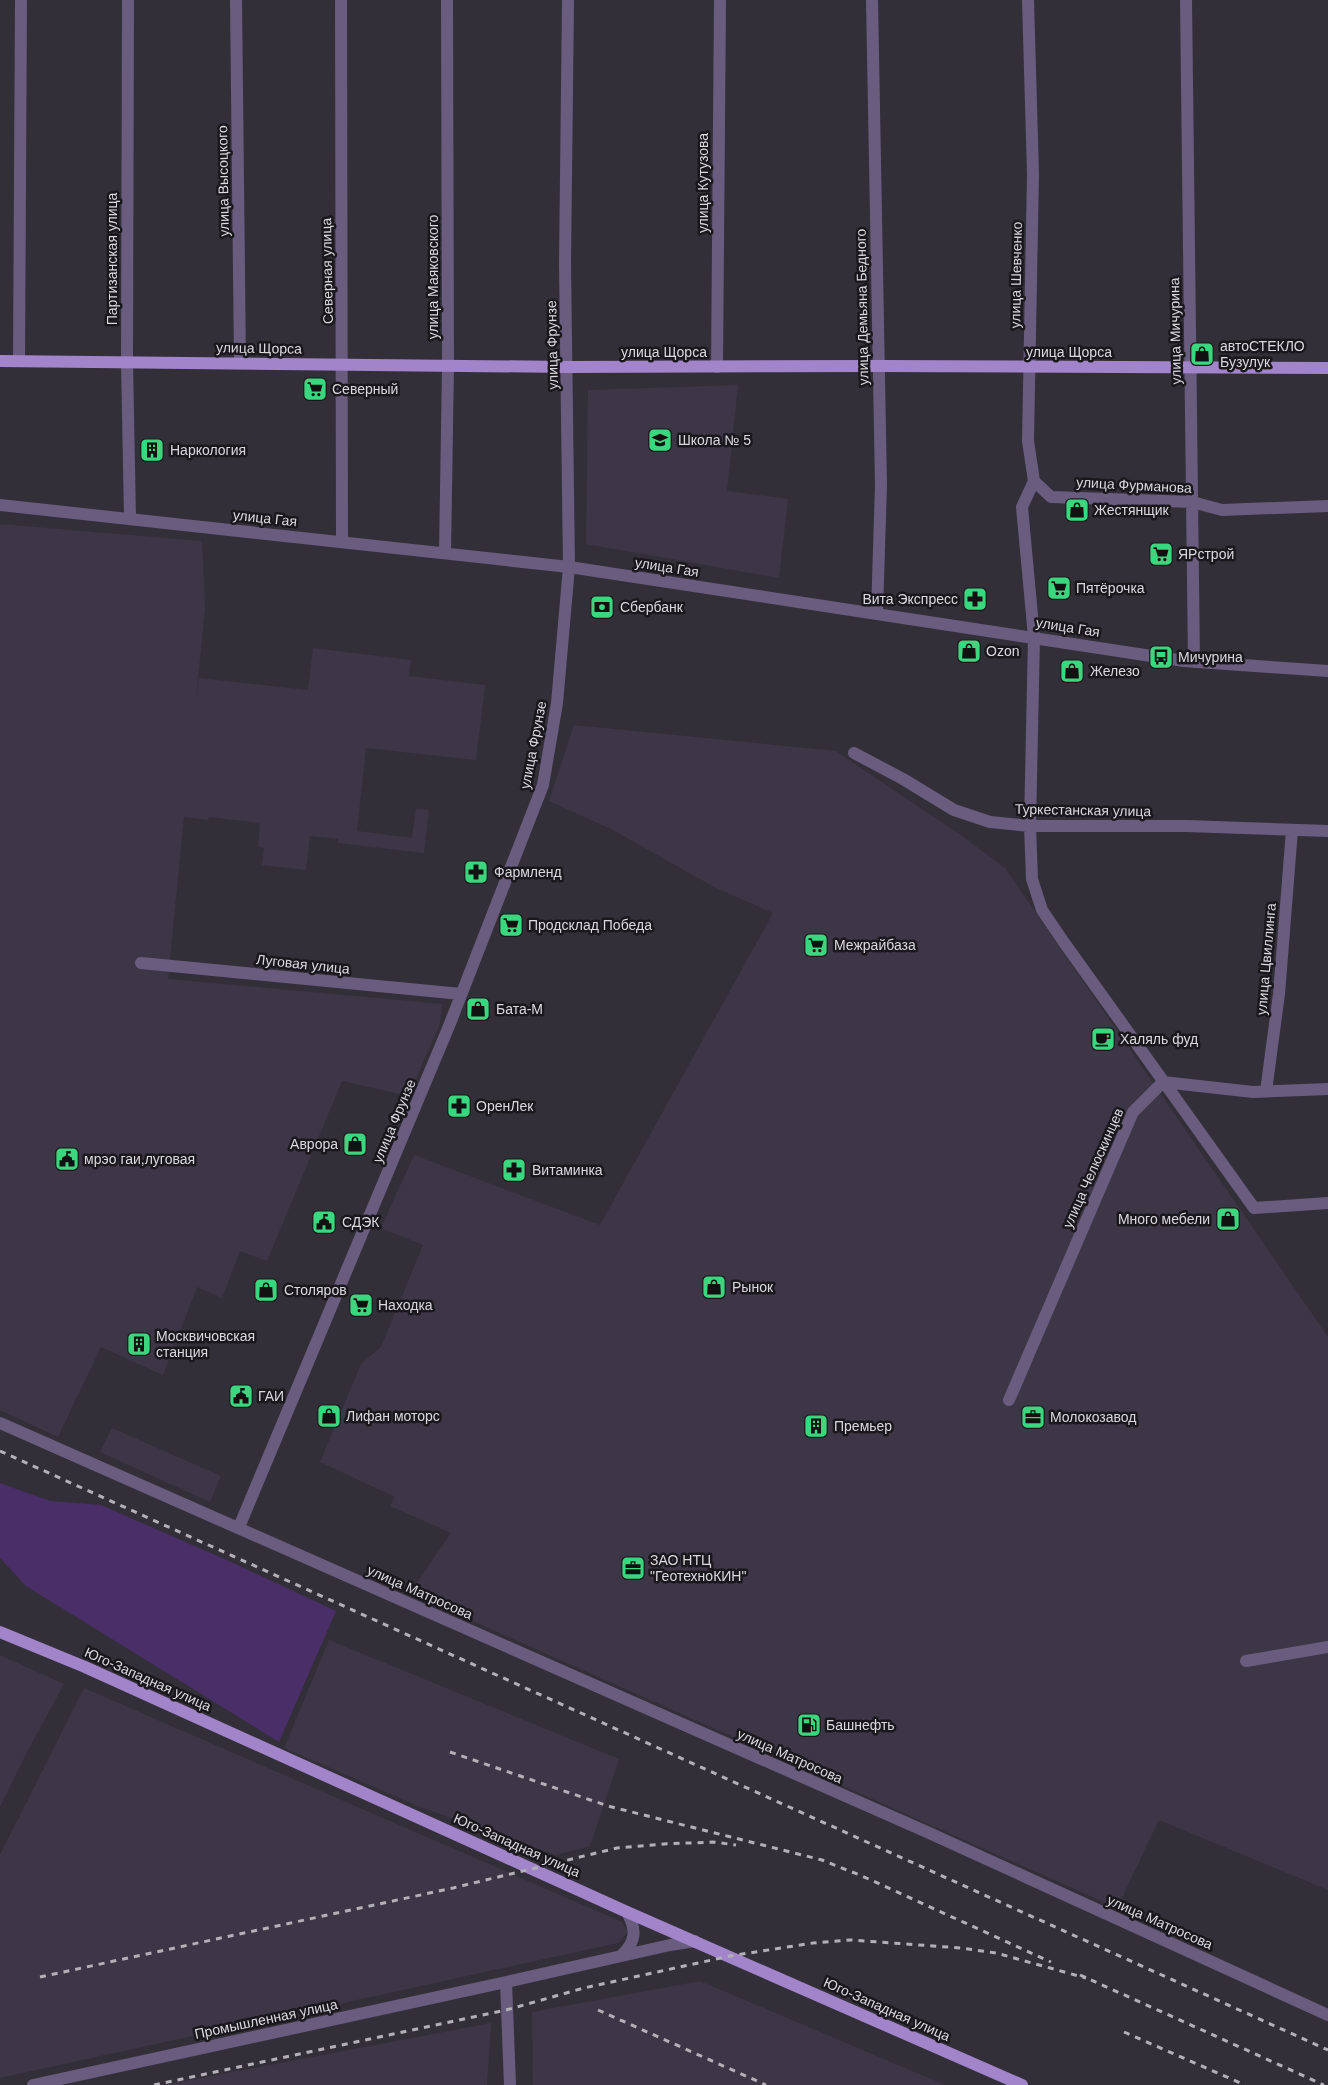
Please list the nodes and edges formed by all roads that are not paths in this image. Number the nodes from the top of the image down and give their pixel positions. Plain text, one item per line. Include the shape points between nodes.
1 (21, 0) edge
2 (128, 0) edge
3 (236, 0) edge
4 (341, 0) edge
5 (447, 0) edge
6 (568, 0) edge
7 (720, 0) edge
8 (872, 0) edge
9 (1028, 0) edge
10 (1186, 0) edge
11 (0, 361) edge
12 (19, 361) junction
13 (127, 362) junction
14 (240, 363) junction
15 (343, 364) junction
16 (448, 366) junction
17 (878, 366) junction
18 (717, 367) junction
19 (1030, 367) junction
20 (568, 368) junction
21 (1190, 368) junction
22 (1328, 368) edge
23 (1034, 481) junction
24 (1192, 502) junction
25 (0, 505) edge
26 (1328, 506) edge
27 (130, 518) junction
28 (342, 542) junction
29 (445, 553) junction
30 (569, 567) junction
31 (877, 613) junction
32 (1034, 636) junction
33 (1194, 662) junction
34 (1328, 671) edge
35 (854, 753) dead end
36 (1030, 826) junction
37 (1292, 830) junction
38 (1328, 831) edge
39 (142, 963) dead end
40 (461, 994) junction
41 (1163, 1082) junction
42 (1328, 1089) edge
43 (1266, 1091) junction
44 (1328, 1203) edge
45 (1009, 1400) dead end
46 (0, 1422) edge
47 (239, 1527) junction
48 (0, 1632) edge
49 (1328, 1646) edge
50 (1246, 1661) dead end
51 (626, 1912) junction
52 (695, 1941) junction
53 (621, 1956) junction
54 (506, 1982) junction
55 (1328, 2015) edge
56 (33, 2085) edge
57 (510, 2085) edge
58 (1022, 2085) edge

1 - 12 street
2 - 13 street, Партизанская улица
3 - 14 street, улица Высоцкого
4 - 15 street, Северная улица
5 - 16 street, улица Маяковского
6 - 20 street, улица Фрунзе via 565,264
7 - 18 street, улица Кутузова
8 - 17 street, улица Демьяна Бедного
9 - 19 street, улица Шевченко via 1033,174
10 - 21 street, улица Мичурина
11 - 12 main road, улица Щорса
12 - 13 main road, улица Щорса
13 - 14 main road, улица Щорса
13 - 27 street, Партизанская улица
14 - 15 main road, улица Щорса
15 - 16 main road, улица Щорса
15 - 28 street, Северная улица
16 - 20 main road, улица Щорса
16 - 29 street, улица Маяковского
17 - 18 main road, улица Щорса
17 - 19 main road, улица Щорса
17 - 31 street, улица Демьяна Бедного via 881,485
18 - 20 main road, улица Щорса
19 - 21 main road, улица Щорса
19 - 23 street, улица Шевченко via 1028,441
20 - 30 street, улица Фрунзе
21 - 22 main road, улица Щорса
21 - 24 street, улица Мичурина
23 - 24 street, улица Фурманова via 1051,496
23 - 32 street via 1022,507
24 - 26 street, улица Фурманова via 1222,510
24 - 33 street, улица Мичурина
25 - 27 street, улица Гая
27 - 28 street, улица Гая
28 - 29 street, улица Гая
29 - 30 street, улица Гая
30 - 31 street, улица Гая
30 - 40 street, улица Фрунзе via 557,703 543,784
31 - 32 street, улица Гая
32 - 33 street, улица Гая
32 - 36 street
33 - 34 street, улица Гая
35 - 36 street, Туркестанская улица via 954,810 990,822
36 - 37 street, Туркестанская улица
36 - 41 street via 1032,879 1042,910
37 - 38 street, Туркестанская улица
37 - 43 street, улица Цвиллинга
39 - 40 street, Луговая улица
40 - 47 street, улица Фрунзе
41 - 43 street
41 - 44 street via 1254,1208
41 - 45 street, улица Челюскинцев via 1133,1112
42 - 43 street
46 - 47 street, улица Матросова
47 - 55 street, улица Матросова via 927,1832
48 - 51 main road, Юго-Западная улица via 94,1671
49 - 50 street
51 - 52 main road, Юго-Западная улица
51 - 53 street via 635,1931 634,1940
52 - 53 street, Промышленная улица
52 - 58 main road, Юго-Западная улица
53 - 54 street, Промышленная улица
54 - 56 street, Промышленная улица
54 - 57 street

